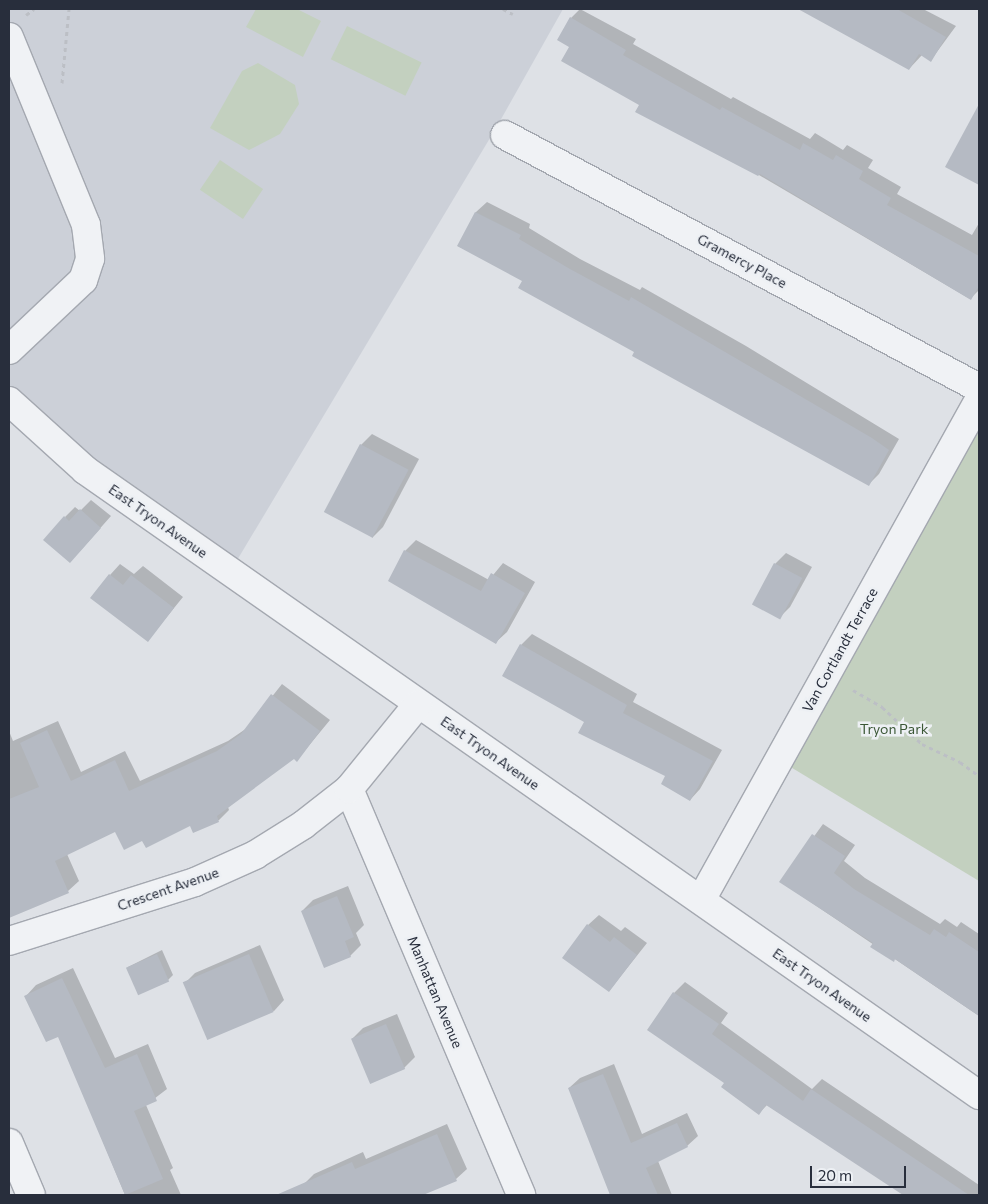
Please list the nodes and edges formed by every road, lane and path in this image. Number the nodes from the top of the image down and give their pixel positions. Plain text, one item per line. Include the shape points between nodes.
1 (503, 9) edge
2 (513, 14) dead end
3 (9, 37) edge
4 (505, 135) dead end
5 (9, 350) edge
6 (979, 388) edge
7 (979, 400) edge
8 (9, 402) edge
9 (826, 674) junction
10 (418, 704) junction
11 (979, 776) edge
12 (349, 789) junction
13 (700, 900) junction
14 (9, 941) edge
15 (979, 1095) edge
16 (9, 1143) edge
17 (31, 1195) edge
18 (521, 1195) edge

1 - 2 path
3 - 5 street via 86,225 90,259 83,280
4 - 6 street, Gramercy Place
7 - 9 street, Van Cortlandt Terrace
8 - 10 street, East Tryon Avenue via 85,470
9 - 11 path via 882,707 922,744 960,762
9 - 13 street, Van Cortlandt Terrace
10 - 12 street, Crescent Avenue
10 - 13 street, East Tryon Avenue
12 - 14 street, Crescent Avenue via 303,825 263,850 204,878
12 - 18 street, Manhattan Avenue
13 - 15 street, East Tryon Avenue
16 - 17 street

